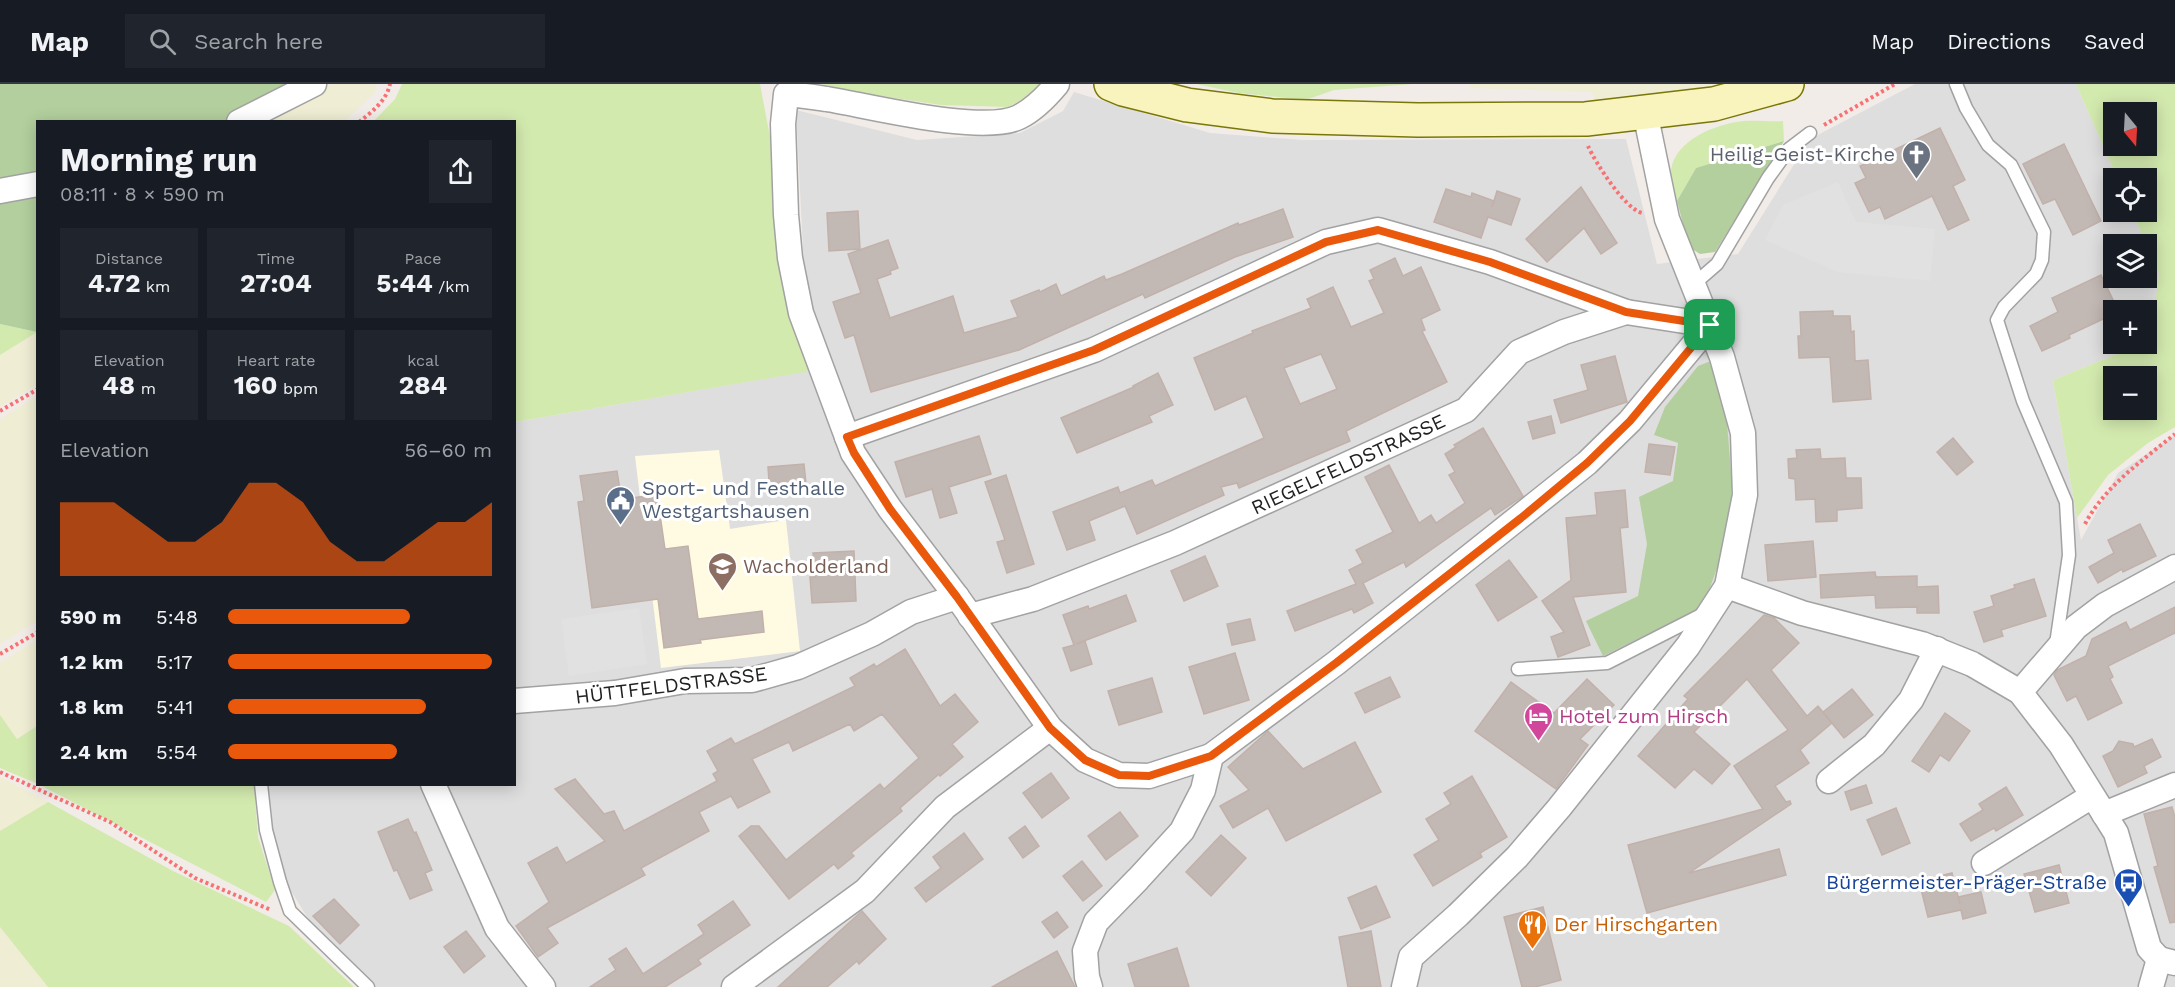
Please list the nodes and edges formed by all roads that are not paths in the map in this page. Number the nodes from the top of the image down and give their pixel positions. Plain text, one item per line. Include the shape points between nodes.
1 (314, 84) edge
2 (1057, 84) edge
3 (1111, 84) edge
4 (1786, 84) edge
5 (1956, 84) edge
6 (1645, 112) junction
7 (243, 120) edge
8 (1810, 133) road end
9 (36, 184) edge
10 (0, 191) edge
11 (1694, 284) junction
12 (1626, 312) junction
13 (1710, 325) junction
14 (847, 437) junction
15 (2175, 567) edge
16 (1727, 586) junction
17 (964, 606) junction
18 (1713, 608) junction
19 (1937, 649) junction
20 (2055, 652) junction
21 (1518, 669) dead end
22 (2020, 692) junction
23 (516, 701) edge
24 (1050, 728) junction
25 (1211, 756) junction
26 (1829, 781) dead end
27 (2175, 785) edge
28 (261, 786) edge
29 (434, 786) edge
30 (2098, 805) junction
31 (1984, 863) dead end
32 (2167, 961) edge
33 (368, 987) edge
34 (543, 987) edge
35 (734, 987) edge
36 (1090, 987) edge
37 (1404, 987) edge
38 (2151, 987) edge

1 - 7 street
2 - 14 street via 1018,118 988,123 916,116 786,94 783,124 790,258 801,313
3 - 6 main road via 1187,105 1272,116 1586,119
4 - 6 main road via 1714,104
5 - 20 lane via 1988,145 2011,165 2044,232 2042,260 2036,274 1996,320 2023,400 2066,502 2069,555
6 - 11 street via 1667,219
8 - 11 lane via 1789,149 1717,264
9 - 10 street
11 - 13 street
12 - 13 street, RIEGELFELDSTRASSE
12 - 14 street via 1490,262 1378,230 1326,242 1094,350
12 - 17 street, RIEGELFELDSTRASSE via 1564,332 1520,352 1466,410 1175,543 1033,599
13 - 16 street via 1743,433 1745,495
13 - 25 street via 1630,421 1587,463 1346,656
14 - 17 street via 890,509
15 - 20 street via 2105,604 2076,627
16 - 18 street
16 - 19 street via 1802,613
17 - 23 street, HÜTTFELDSTRASSE via 911,612 872,634 798,666 752,680 685,681 615,693
17 - 24 street
18 - 21 lane via 1607,663
18 - 37 street via 1682,655 1518,857 1411,957
19 - 22 street
19 - 26 street via 1911,700 1874,745
20 - 22 street
22 - 30 street via 2061,745
24 - 25 street via 1085,760 1119,775 1149,776
24 - 35 street via 945,807 865,891
25 - 36 street via 1203,790 1182,831 1096,922 1086,951
27 - 30 street
28 - 33 lane via 266,830 290,911
29 - 34 street via 496,928
30 - 31 street
30 - 32 street via 2116,833 2149,948
32 - 38 street

